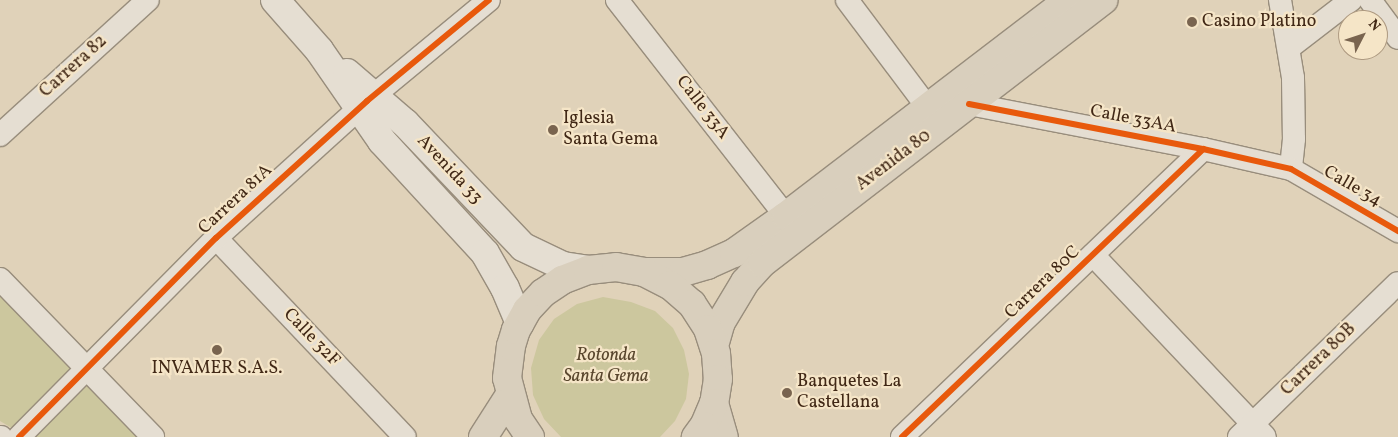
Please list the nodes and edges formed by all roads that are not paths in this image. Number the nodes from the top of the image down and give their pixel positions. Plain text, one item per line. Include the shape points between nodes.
1 (148, 0) edge
2 (275, 0) edge
3 (488, 0) edge
4 (617, 0) edge
5 (847, 0) edge
6 (1069, 0) edge
7 (1104, 0) edge
8 (1280, 0) edge
9 (1352, 0) edge
10 (1370, 0) edge
11 (1398, 38) edge
12 (1290, 47) junction
13 (366, 102) junction
14 (969, 104) junction
15 (928, 108) junction
16 (0, 135) edge
17 (1203, 149) junction
18 (1291, 170) junction
19 (786, 216) junction
20 (1398, 231) edge
21 (216, 238) junction
22 (1093, 255) junction
23 (588, 270) junction
24 (644, 272) junction
25 (0, 279) edge
26 (1398, 283) edge
27 (520, 323) junction
28 (714, 346) junction
29 (86, 369) junction
30 (510, 395) junction
31 (714, 403) junction
32 (1253, 433) edge
33 (19, 437) edge
34 (153, 437) edge
35 (405, 437) edge
36 (483, 437) edge
37 (530, 437) edge
38 (696, 437) edge
39 (724, 437) edge
40 (902, 437) edge

1 - 16 street, Carrera 82
2 - 13 street, Avenida 33
3 - 13 street, Carrera 81A
4 - 19 street, Calle 33A
5 - 15 street
6 - 15 main road, Avenida 80
7 - 14 main road, Avenida 80
8 - 12 street
9 - 12 street
10 - 11 street
12 - 18 street via 1295,108
13 - 21 street, Carrera 81A
13 - 23 street, Avenida 33 via 405,123 523,247 563,266
13 - 27 street, Avenida 33 via 382,141 484,253 506,288
14 - 17 street, Calle 33AA
14 - 28 main road, Avenida 80 via 762,262 741,288 721,322
15 - 19 main road, Avenida 80
17 - 18 street, Calle 33AA
17 - 22 street, Carrera 80C
18 - 20 street, Calle 34
19 - 24 main road, Avenida 80 via 734,253 707,266 683,272
21 - 29 street, Carrera 81A
21 - 35 street, Calle 32F
22 - 32 street
22 - 40 street, Carrera 80C
23 - 24 main road via 616,267
23 - 27 main road via 562,280 543,293
24 - 28 main road via 670,285 692,304 708,329
25 - 29 street
26 - 32 street, Carrera 80B
27 - 30 main road via 508,362
28 - 31 main road via 718,378
29 - 33 street, Carrera 81A
29 - 34 street
30 - 36 main road
30 - 37 main road via 518,419
31 - 38 main road
31 - 39 main road

